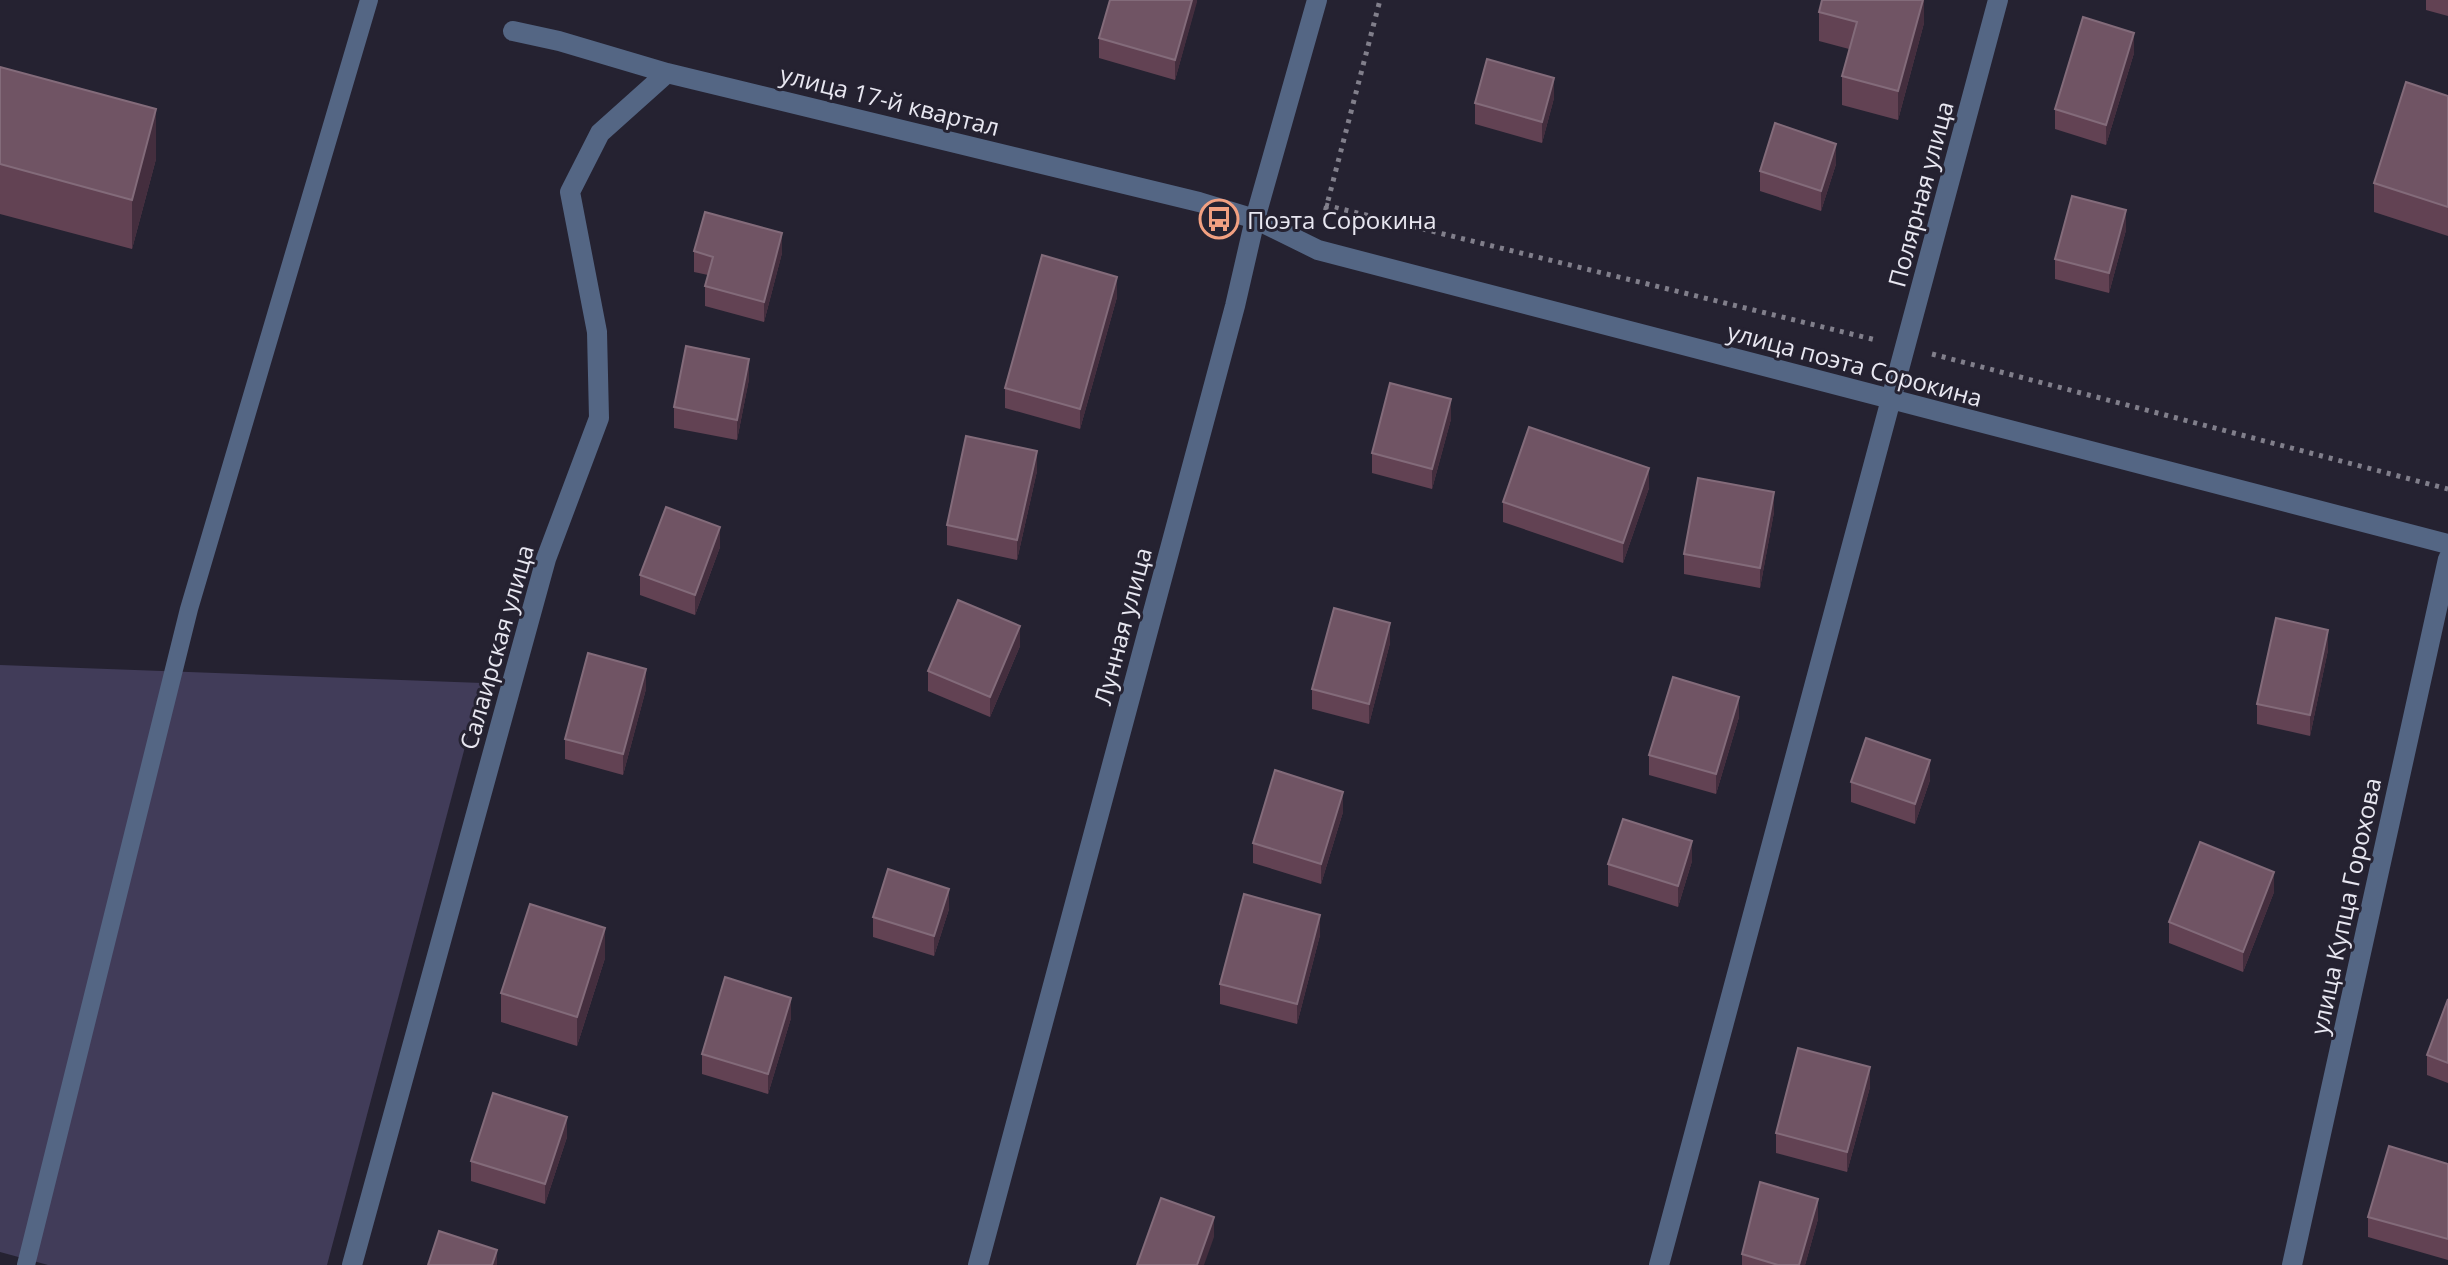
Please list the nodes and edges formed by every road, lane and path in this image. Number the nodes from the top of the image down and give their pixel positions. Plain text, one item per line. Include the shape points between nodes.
1 (369, 0) edge
2 (1317, 0) edge
3 (1380, 0) edge
4 (1998, 0) edge
5 (513, 31) dead end
6 (667, 73) junction
7 (1255, 219) junction
8 (1318, 250) junction
9 (1893, 401) junction
10 (2448, 544) edge
11 (2448, 559) edge
12 (26, 1265) edge
13 (352, 1265) edge
14 (978, 1265) edge
15 (1659, 1265) edge
16 (2292, 1265) edge

1 - 12 lane via 189,609
2 - 7 street, Лунная улица
3 - 8 path via 1325,205
4 - 9 street, Полярная улица
5 - 6 street, улица 17-й квартал
6 - 7 street, улица 17-й квартал
6 - 13 street, Салаирская улица via 600,133 570,192 597,332 599,418 546,559
7 - 8 street, улица поэта Сорокина
7 - 14 street, Лунная улица
8 - 9 street, улица поэта Сорокина
9 - 10 street, улица поэта Сорокина
9 - 15 street, Полярная улица
11 - 16 street, улица Купца Горохова

